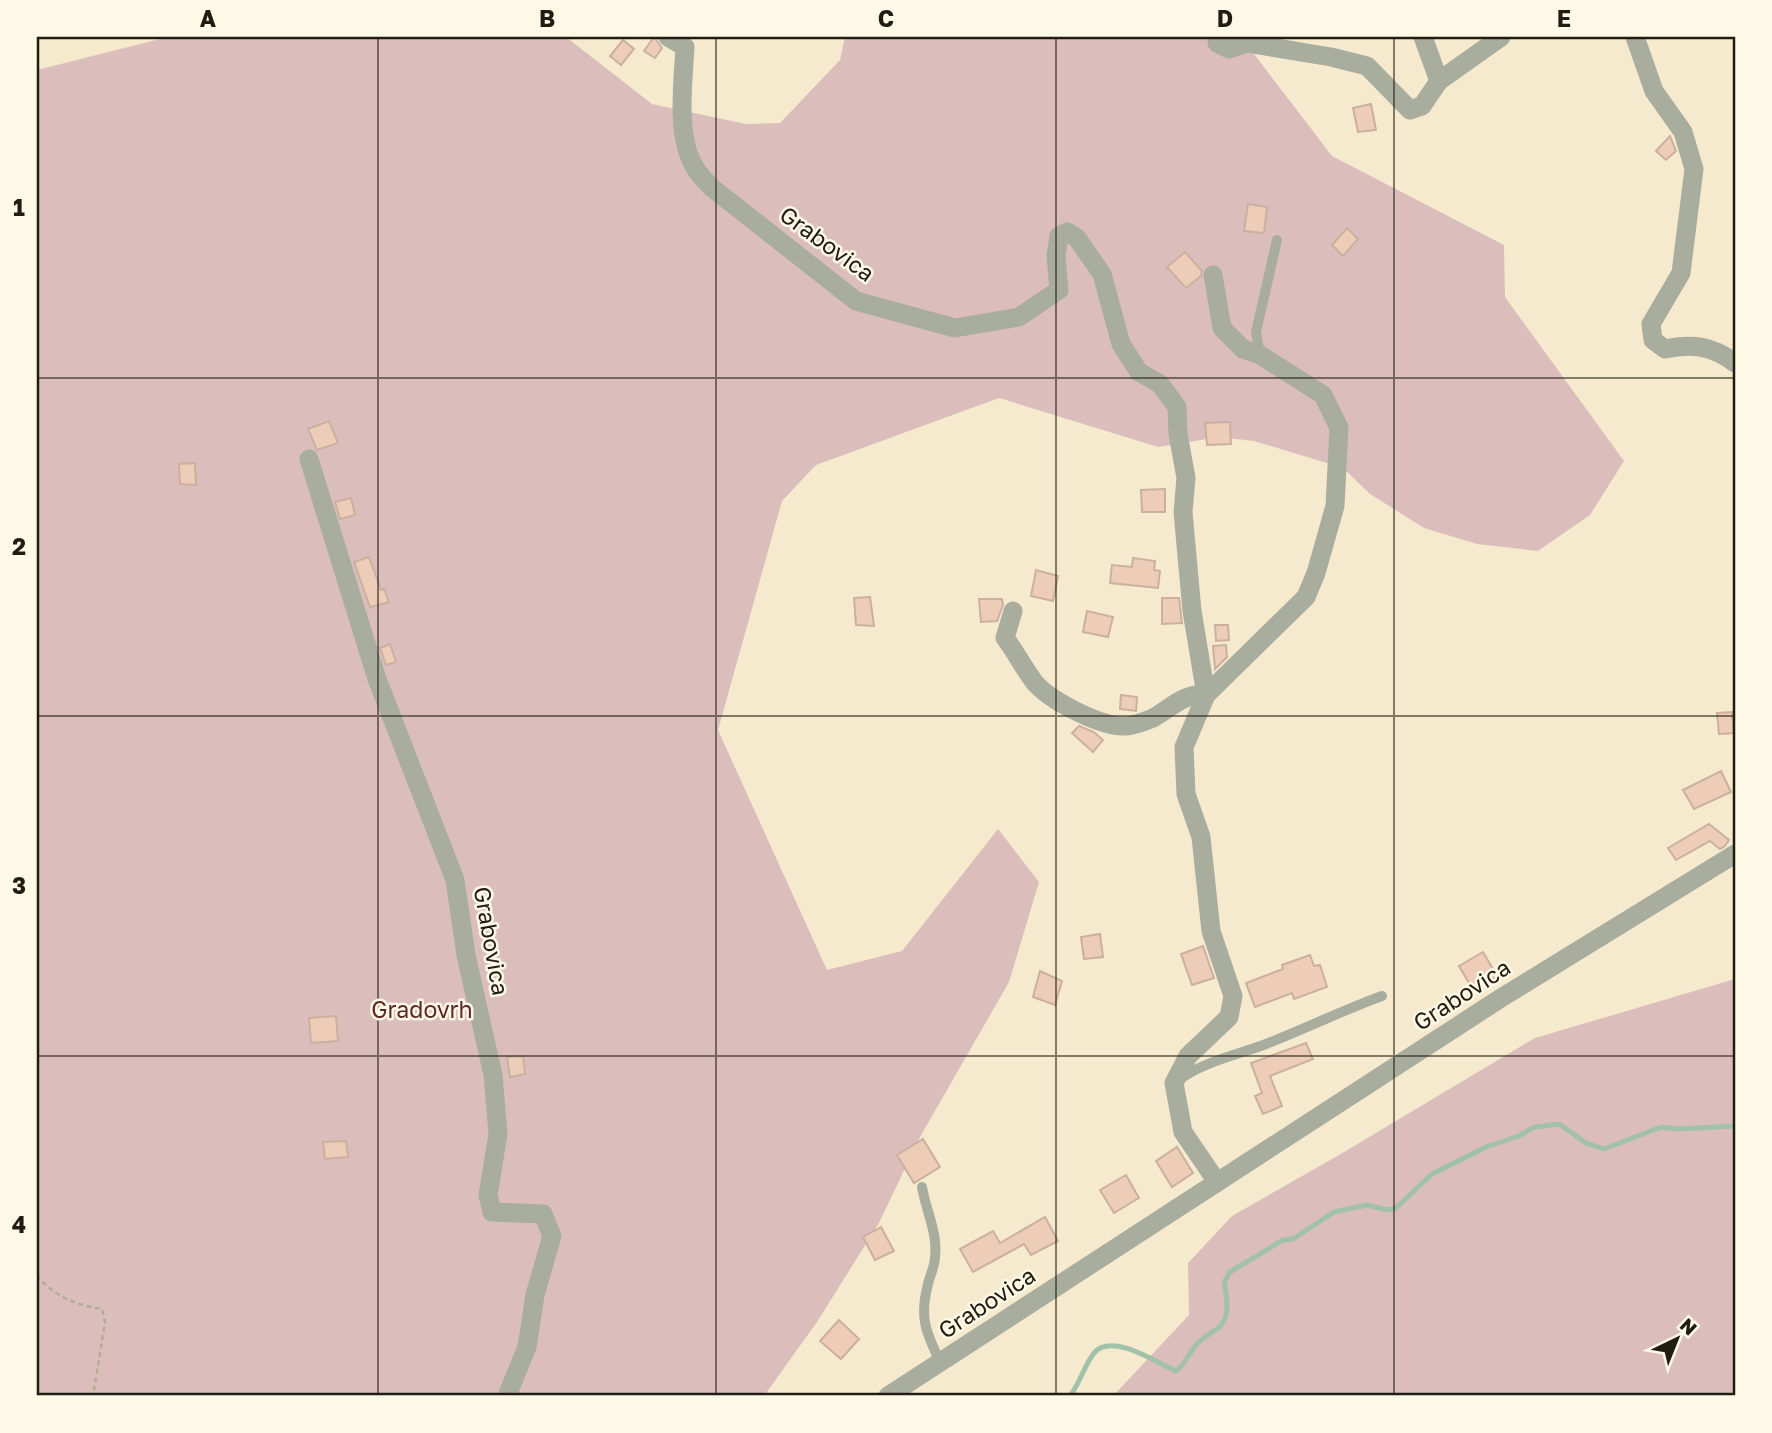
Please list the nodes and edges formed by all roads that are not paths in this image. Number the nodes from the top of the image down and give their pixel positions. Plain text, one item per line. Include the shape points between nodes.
1 (668, 37) edge
2 (1222, 37) edge
3 (1423, 37) edge
4 (1501, 37) edge
5 (1636, 37) edge
6 (1438, 81) junction
7 (1277, 240) dead end
8 (1213, 275) dead end
9 (1260, 355) junction
10 (1735, 363) edge
11 (309, 459) dead end
12 (1013, 611) dead end
13 (1206, 695) junction
14 (1735, 854) edge
15 (1382, 996) dead end
16 (1174, 1083) junction
17 (1217, 1182) junction
18 (922, 1188) dead end
19 (940, 1362) junction
20 (507, 1396) edge
21 (888, 1396) edge

1 - 13 street, Grabovica via 685,47 682,107 686,147 694,167 712,187 856,301 955,328 1019,317 1059,290 1059,236 1067,232 1077,238 1102,274 1121,344 1139,372 1160,384 1177,407 1192,611
2 - 6 street via 1217,43 1229,48 1247,43 1367,66 1410,110 1422,106
3 - 6 street
4 - 6 street
5 - 10 street via 1654,91 1683,132 1694,169 1681,273 1651,324 1653,340 1665,349 1687,344 1723,354
7 - 9 lane via 1256,332
8 - 9 street via 1222,328 1243,349
9 - 13 street via 1322,394 1339,428 1335,506 1306,597
11 - 20 street, Grabovica via 377,679 455,880 466,955 493,1075 498,1134 488,1195 492,1212 543,1214 552,1236 527,1347
12 - 13 street via 1005,638 1035,683 1062,706 1126,726 1152,718 1181,699
13 - 16 street via 1184,747 1186,794 1201,838 1211,931 1233,996 1229,1017 1188,1056
14 - 17 street, Grabovica via 1501,998
15 - 16 lane via 1198,1067
16 - 17 street via 1183,1132
17 - 19 street, Grabovica
18 - 19 lane via 935,1231 935,1259 923,1320
19 - 21 street, Grabovica

